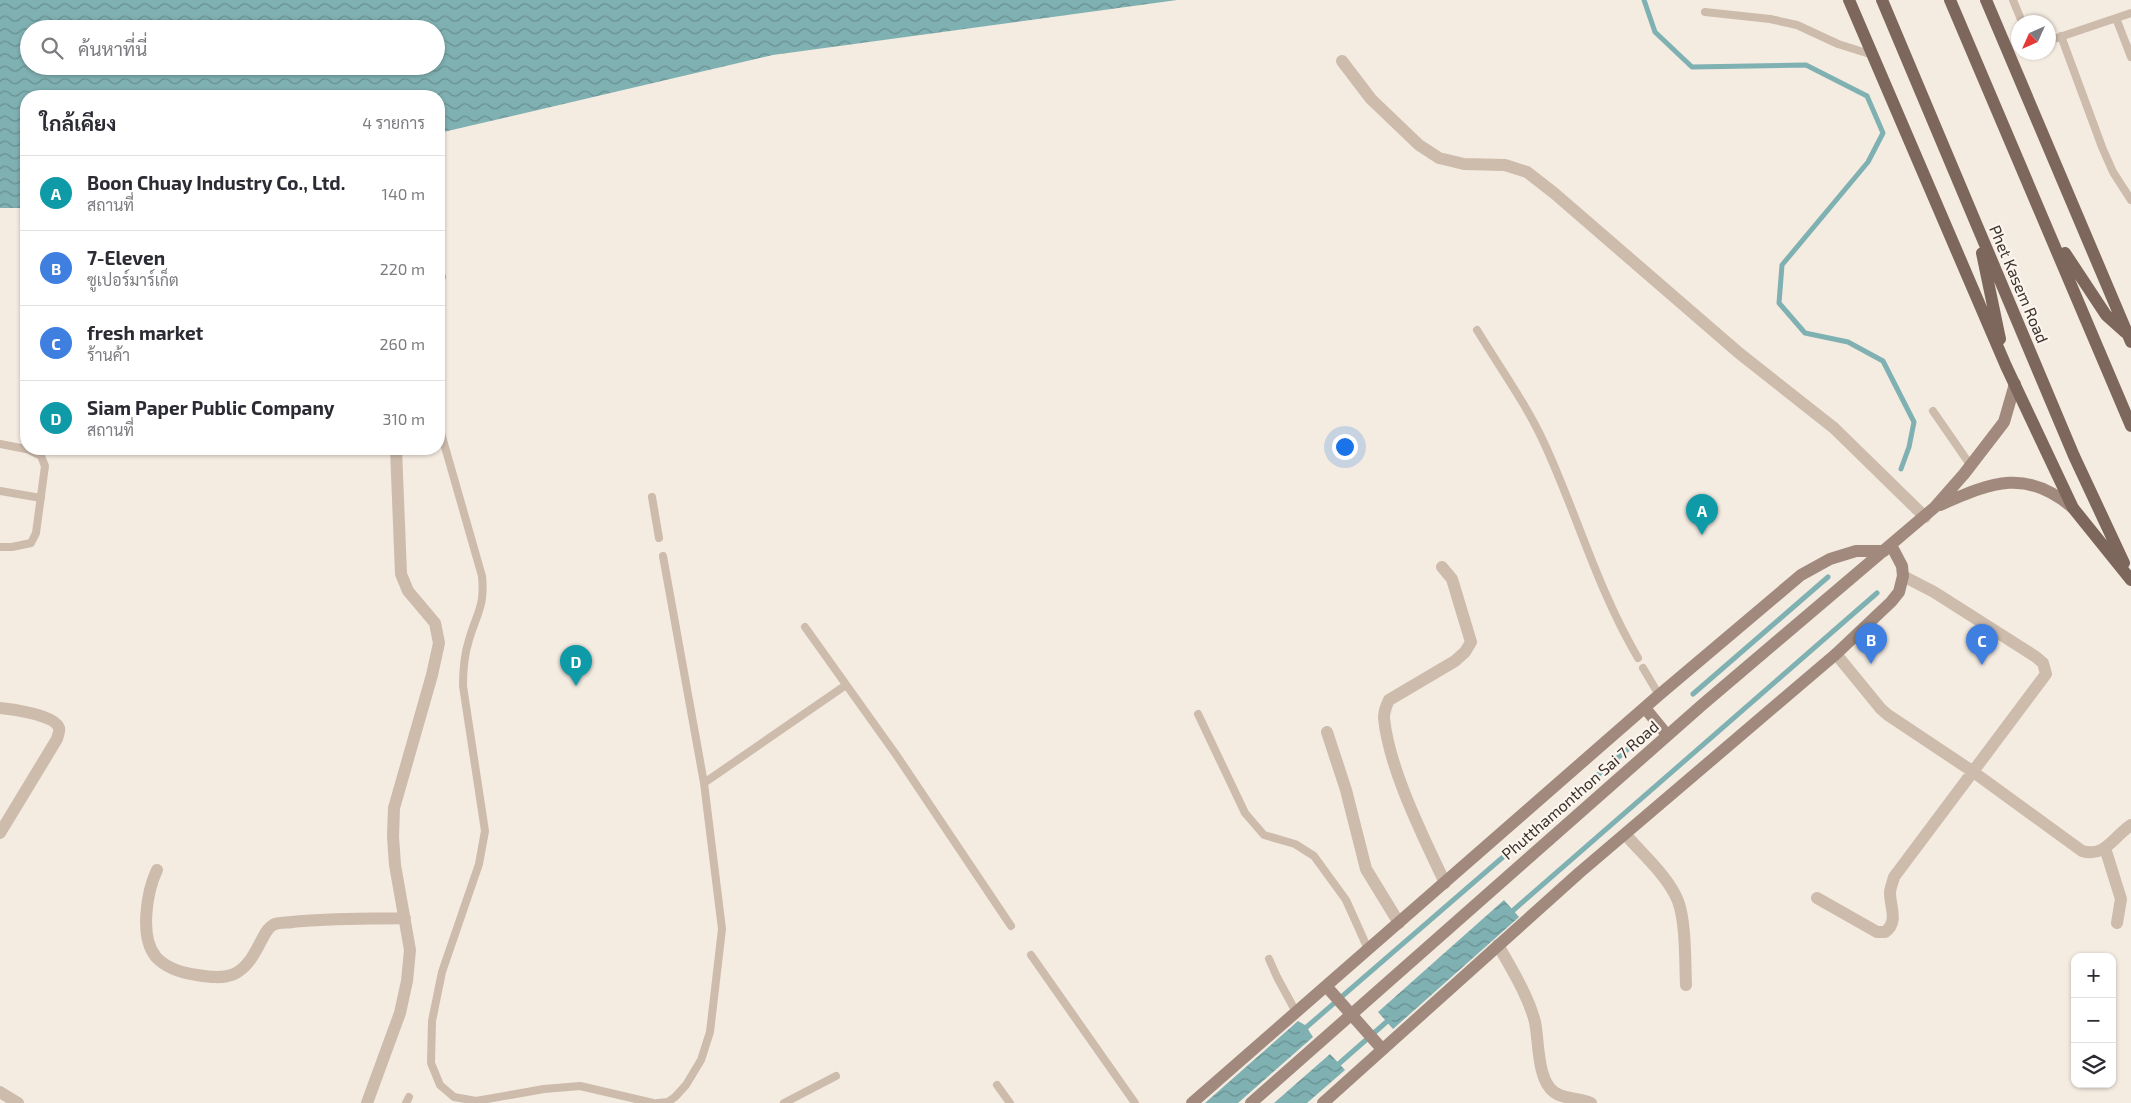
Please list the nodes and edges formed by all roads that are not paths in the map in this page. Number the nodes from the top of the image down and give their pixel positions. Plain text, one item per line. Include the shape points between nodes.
1 (1849, 0) edge
2 (1882, 0) edge
3 (1950, 0) edge
4 (1986, 0) edge
5 (2013, 0) edge
6 (1705, 12) dead end
7 (2131, 13) edge
8 (2019, 15) edge
9 (2116, 18) junction
10 (2061, 36) junction
11 (2056, 38) edge
12 (2011, 48) edge
13 (1872, 55) junction
14 (2131, 57) edge
15 (2016, 60) edge
16 (1342, 61) dead end
17 (2131, 200) edge
18 (2045, 221) junction
19 (1978, 231) junction
20 (1477, 330) dead end
21 (2129, 338) edge
22 (2006, 366) junction
23 (2015, 384) junction
24 (1933, 411) dead end
25 (2131, 426) edge
26 (0, 444) edge
27 (445, 447) edge
28 (20, 448) edge
29 (39, 455) edge
30 (396, 455) edge
31 (1971, 466) junction
32 (0, 490) edge
33 (652, 497) dead end
34 (41, 498) junction
35 (1936, 507) junction
36 (2073, 508) junction
37 (1925, 517) junction
38 (659, 538) dead end
39 (0, 547) edge
40 (1887, 548) junction
41 (663, 556) dead end
42 (1442, 567) dead end
43 (1903, 576) junction
44 (2131, 579) edge
45 (805, 626) dead end
46 (1836, 654) junction
47 (1638, 658) dead end
48 (1643, 668) dead end
49 (846, 685) junction
50 (1659, 695) junction
51 (0, 708) edge
52 (1645, 708) junction
53 (1198, 714) dead end
54 (1326, 732) dead end
55 (1668, 735) junction
56 (1972, 771) junction
57 (704, 784) junction
58 (2131, 825) edge
59 (0, 832) edge
60 (1626, 835) junction
61 (2105, 848) junction
62 (157, 870) dead end
63 (1445, 883) junction
64 (1817, 898) dead end
65 (405, 918) junction
66 (2117, 923) dead end
67 (1399, 924) junction
68 (1011, 926) dead end
69 (1498, 945) junction
70 (1368, 949) junction
71 (1031, 956) dead end
72 (1269, 959) dead end
73 (1686, 985) dead end
74 (1326, 986) junction
75 (1296, 1012) junction
76 (1350, 1014) junction
77 (1382, 1049) junction
78 (836, 1076) dead end
79 (997, 1085) dead end
80 (0, 1092) edge
81 (1554, 1097) edge
82 (669, 1102) edge
83 (18, 1103) edge
84 (367, 1103) edge
85 (653, 1103) edge
86 (658, 1103) edge
87 (784, 1103) edge
88 (1010, 1103) edge
89 (1135, 1103) edge
90 (1192, 1103) edge
91 (1251, 1103) edge
92 (1323, 1103) edge
93 (1591, 1103) edge

1 - 13 main road
2 - 19 main road, Phet Kasem Road
3 - 18 main road
4 - 12 main road
5 - 8 lane
6 - 13 lane via 1798,25 1838,44
7 - 9 lane
9 - 10 lane
9 - 14 lane
10 - 11 lane
10 - 17 lane via 2102,147
13 - 22 main road
15 - 21 main road
16 - 37 street via 1377,105 1439,158 1464,164 1505,165 1527,172 1834,428
18 - 21 main road via 2094,299
18 - 25 main road
19 - 22 main road
19 - 44 main road, Phet Kasem Road via 2074,456
20 - 47 lane via 1544,444 1598,581
22 - 23 main road
23 - 31 main road, Phutthamonthon Sai 7 Road via 2004,422
23 - 36 main road
24 - 31 lane
26 - 28 lane
27 - 85 lane via 482,576 484,595 468,640 463,686 485,831 479,864 442,972 432,1021 431,1063 440,1084 454,1097 476,1100 580,1086
29 - 34 lane via 45,466
30 - 65 street via 401,574 408,591 436,623 439,643 394,808 395,865
31 - 35 main road, Phutthamonthon Sai 7 Road
32 - 34 lane
33 - 38 lane
34 - 39 lane via 31,543
35 - 36 main road, Phutthamonthon Sai 7 Road via 1980,488 2006,482 2028,483 2043,488 2057,494
35 - 37 main road, Phutthamonthon Sai 7 Road
36 - 44 main road
37 - 40 main road, Phutthamonthon Sai 7 Road
40 - 43 main road via 1902,566
40 - 50 main road via 1856,551 1830,559 1801,575
40 - 55 main road, Phutthamonthon Sai 7 Road
41 - 57 lane
42 - 63 street via 1452,579 1471,642 1455,661 1389,700 1384,717 1394,763
43 - 46 main road via 1899,592 1891,602
43 - 56 street via 2036,657 2046,669 2046,674
45 - 49 lane
46 - 56 street via 1881,709
46 - 60 main road
48 - 50 lane
49 - 57 lane
49 - 68 lane
50 - 52 main road
51 - 59 street via 51,719 60,730
52 - 55 main road
52 - 63 main road
53 - 70 lane via 1245,813 1264,835 1296,844 1314,856 1346,900
54 - 67 street via 1346,790 1366,869
55 - 76 main road, Phutthamonthon Sai 7 Road
56 - 61 street via 2082,851 2092,854
56 - 64 street via 1894,876 1890,892 1892,924 1886,932 1877,932
57 - 82 lane via 722,929 710,1032 701,1060 686,1085
58 - 61 street
60 - 69 main road
60 - 73 street via 1668,884 1678,902
61 - 66 street via 2121,899
62 - 65 street via 150,887 147,936 156,956 182,973 214,977 232,975 246,968 273,924 305,920
63 - 67 main road
65 - 84 street via 410,950 405,989 400,1013
67 - 70 main road
69 - 77 main road
69 - 81 street via 1520,984 1534,1022 1546,1083
70 - 74 main road
71 - 89 lane
72 - 75 lane
74 - 75 main road
74 - 76 main road
75 - 90 main road
76 - 77 main road
76 - 91 main road, Phutthamonthon Sai 7 Road
77 - 92 main road
78 - 87 lane
79 - 88 lane
80 - 83 street
81 - 93 street via 1582,1099
82 - 86 lane

